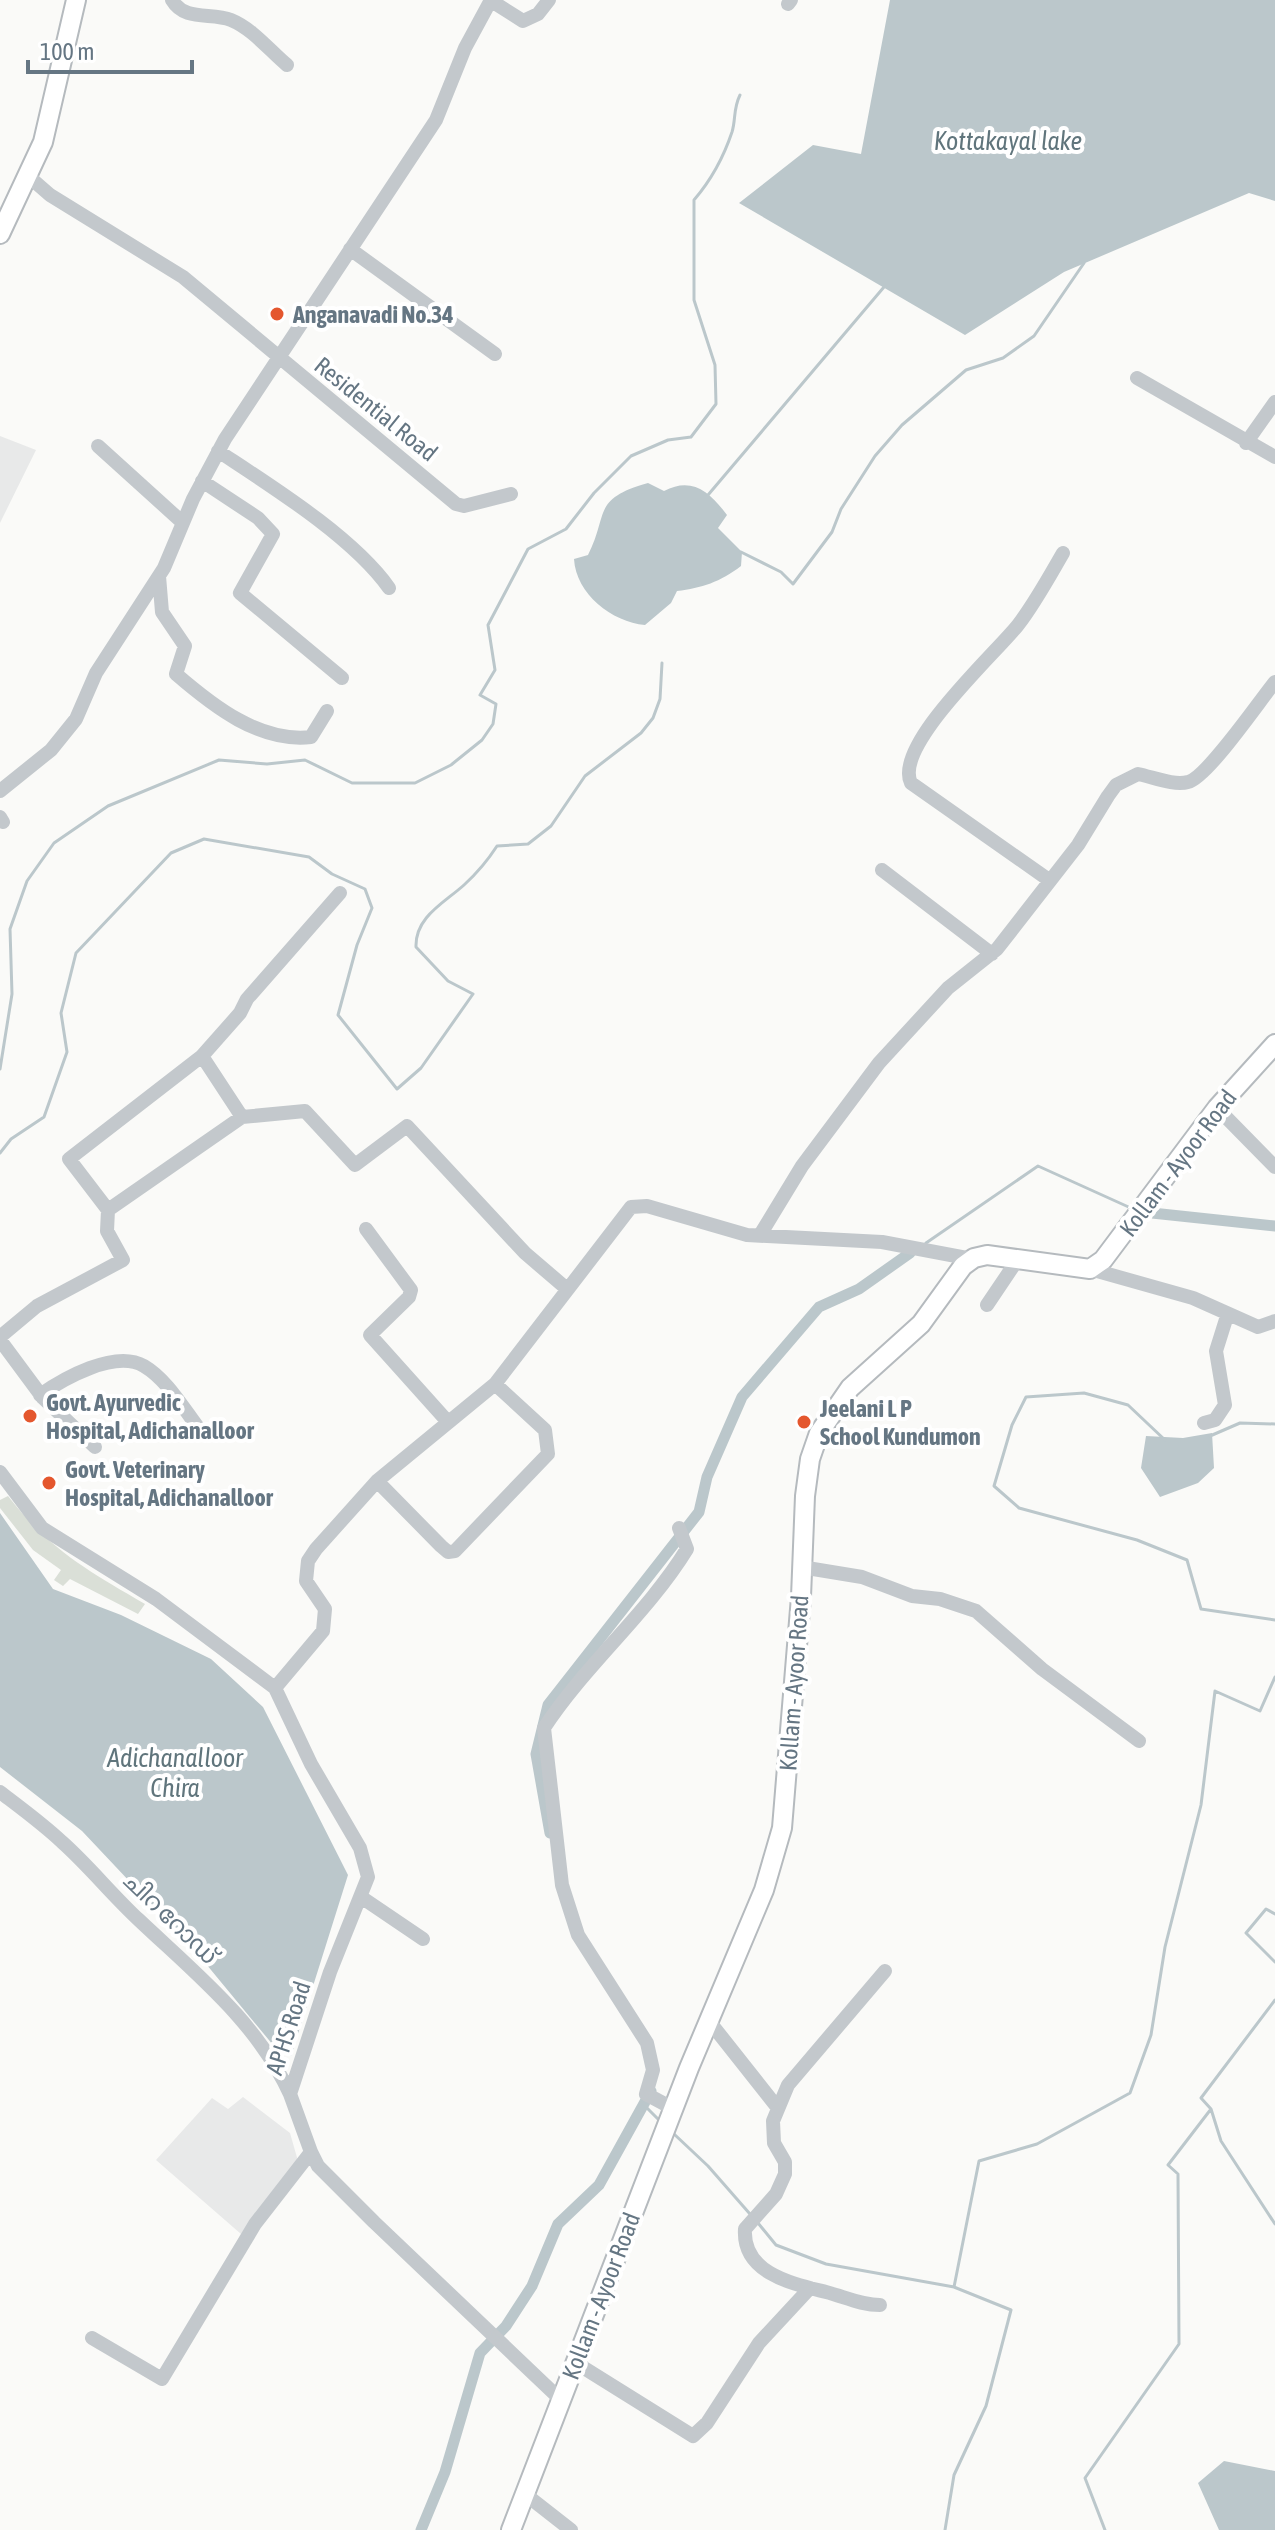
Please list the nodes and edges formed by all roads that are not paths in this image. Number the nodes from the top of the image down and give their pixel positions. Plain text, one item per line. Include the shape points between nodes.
1 (76, 0) edge
2 (172, 0) edge
3 (549, 0) edge
4 (490, 1) edge
5 (287, 65) dead end
6 (27, 175) junction
7 (0, 234) edge
8 (350, 249) junction
9 (279, 354) junction
10 (495, 354) dead end
11 (1137, 378) dead end
12 (1275, 402) edge
13 (1246, 443) junction
14 (98, 446) dead end
15 (218, 451) junction
16 (1275, 457) edge
17 (202, 481) junction
18 (511, 494) dead end
19 (182, 522) junction
20 (1063, 553) dead end
21 (159, 575) junction
22 (389, 588) dead end
23 (342, 678) dead end
24 (1275, 682) edge
25 (327, 711) dead end
26 (0, 791) edge
27 (882, 870) dead end
28 (1049, 880) junction
29 (340, 893) dead end
30 (992, 954) junction
31 (1275, 1044) edge
32 (202, 1056) junction
33 (1217, 1108) junction
34 (242, 1117) junction
35 (1275, 1167) edge
36 (108, 1210) junction
37 (366, 1229) dead end
38 (760, 1235) junction
39 (972, 1259) junction
40 (1018, 1259) junction
41 (1090, 1269) junction
42 (567, 1289) junction
43 (987, 1305) dead end
44 (1227, 1316) junction
45 (1275, 1321) edge
46 (0, 1339) edge
47 (495, 1384) junction
48 (40, 1395) junction
49 (448, 1422) junction
50 (1204, 1423) dead end
51 (197, 1426) dead end
52 (95, 1447) dead end
53 (0, 1472) edge
54 (377, 1481) junction
55 (679, 1528) dead end
56 (801, 1567) junction
57 (275, 1688) junction
58 (1139, 1741) dead end
59 (0, 1792) edge
60 (361, 1897) junction
61 (423, 1939) dead end
62 (885, 1971) dead end
63 (709, 2021) junction
64 (290, 2094) junction
65 (777, 2107) junction
66 (674, 2109) junction
67 (311, 2152) junction
68 (810, 2288) junction
69 (880, 2305) dead end
70 (92, 2338) dead end
71 (576, 2363) junction
72 (561, 2400) junction
73 (525, 2494) junction
74 (511, 2530) edge
75 (571, 2530) edge

1 - 6 main road via 43,142
2 - 5 street via 184,12 230,20 247,29
3 - 4 street via 523,21
4 - 8 street via 436,120
6 - 7 main road
6 - 9 street, Residential Road via 50,195 183,277
8 - 9 street
8 - 10 street
9 - 15 street
9 - 18 street, Residential Road via 456,504
11 - 13 street
12 - 13 street
13 - 16 street
14 - 19 street
15 - 17 street
15 - 22 street via 340,539 377,570
17 - 19 street
17 - 23 street via 273,534 240,593
19 - 21 street
20 - 28 street via 1016,627 941,709 909,762 907,775 911,783
21 - 25 street via 162,612 185,646 176,674 219,711 291,740 311,737
21 - 26 street via 96,673 76,719 51,750
24 - 28 street via 1197,778 1181,782 1138,774 1116,785
27 - 30 street
28 - 30 street
29 - 32 street
30 - 38 street via 948,988 879,1063 802,1166
31 - 33 main road, Kollam - Ayoor Road
32 - 34 street
32 - 36 street via 69,1159
33 - 35 street
33 - 41 main road, Kollam - Ayoor Road via 1119,1242
34 - 36 street
34 - 42 street via 305,1111 355,1165 407,1126 525,1253
36 - 46 street via 107,1231 123,1260 37,1306
37 - 49 street via 411,1290 370,1335
38 - 39 street via 882,1242
38 - 42 street via 731,1232 638,1205 620,1219
39 - 40 main road
39 - 56 main road, Kollam - Ayoor Road via 921,1324 850,1388 819,1433 810,1459
40 - 41 main road
40 - 43 street
41 - 44 street via 1193,1298
42 - 47 street
44 - 45 street via 1258,1327
44 - 50 street via 1216,1351 1225,1405 1215,1420
46 - 48 street
47 - 49 street
47 - 54 street via 545,1430 548,1454 455,1551 441,1546
48 - 51 street via 64,1378 100,1365 140,1363
48 - 52 street
49 - 54 street
53 - 57 street via 42,1528 156,1599
54 - 57 street via 308,1561 306,1581 325,1609 323,1631
55 - 66 street via 687,1549 673,1572 586,1669 544,1728 562,1885 578,1935 647,2043 653,2070 646,2094
56 - 58 street via 862,1577 976,1611 1042,1669
56 - 63 main road, Kollam - Ayoor Road via 782,1828 764,1890
57 - 60 street, APHS Road via 366,1863 368,1877
59 - 64 street, ചിറ റോഡ് via 61,1841 198,1972 251,2031
60 - 61 street
60 - 64 street, APHS Road
62 - 65 street via 788,2085
63 - 65 street
63 - 66 main road, Kollam - Ayoor Road
64 - 67 street, APHS Road
65 - 68 street via 774,2143 785,2162 785,2174 776,2194 745,2229 752,2254 773,2277
66 - 71 main road, Kollam - Ayoor Road
67 - 70 street via 255,2224 162,2379
67 - 72 street, APHS Road via 318,2166
68 - 69 street via 863,2305
68 - 71 street via 759,2343 693,2436
71 - 72 main road, Kollam - Ayoor Road
72 - 73 main road, Kollam - Ayoor Road
73 - 74 main road, Kollam - Ayoor Road
73 - 75 street

